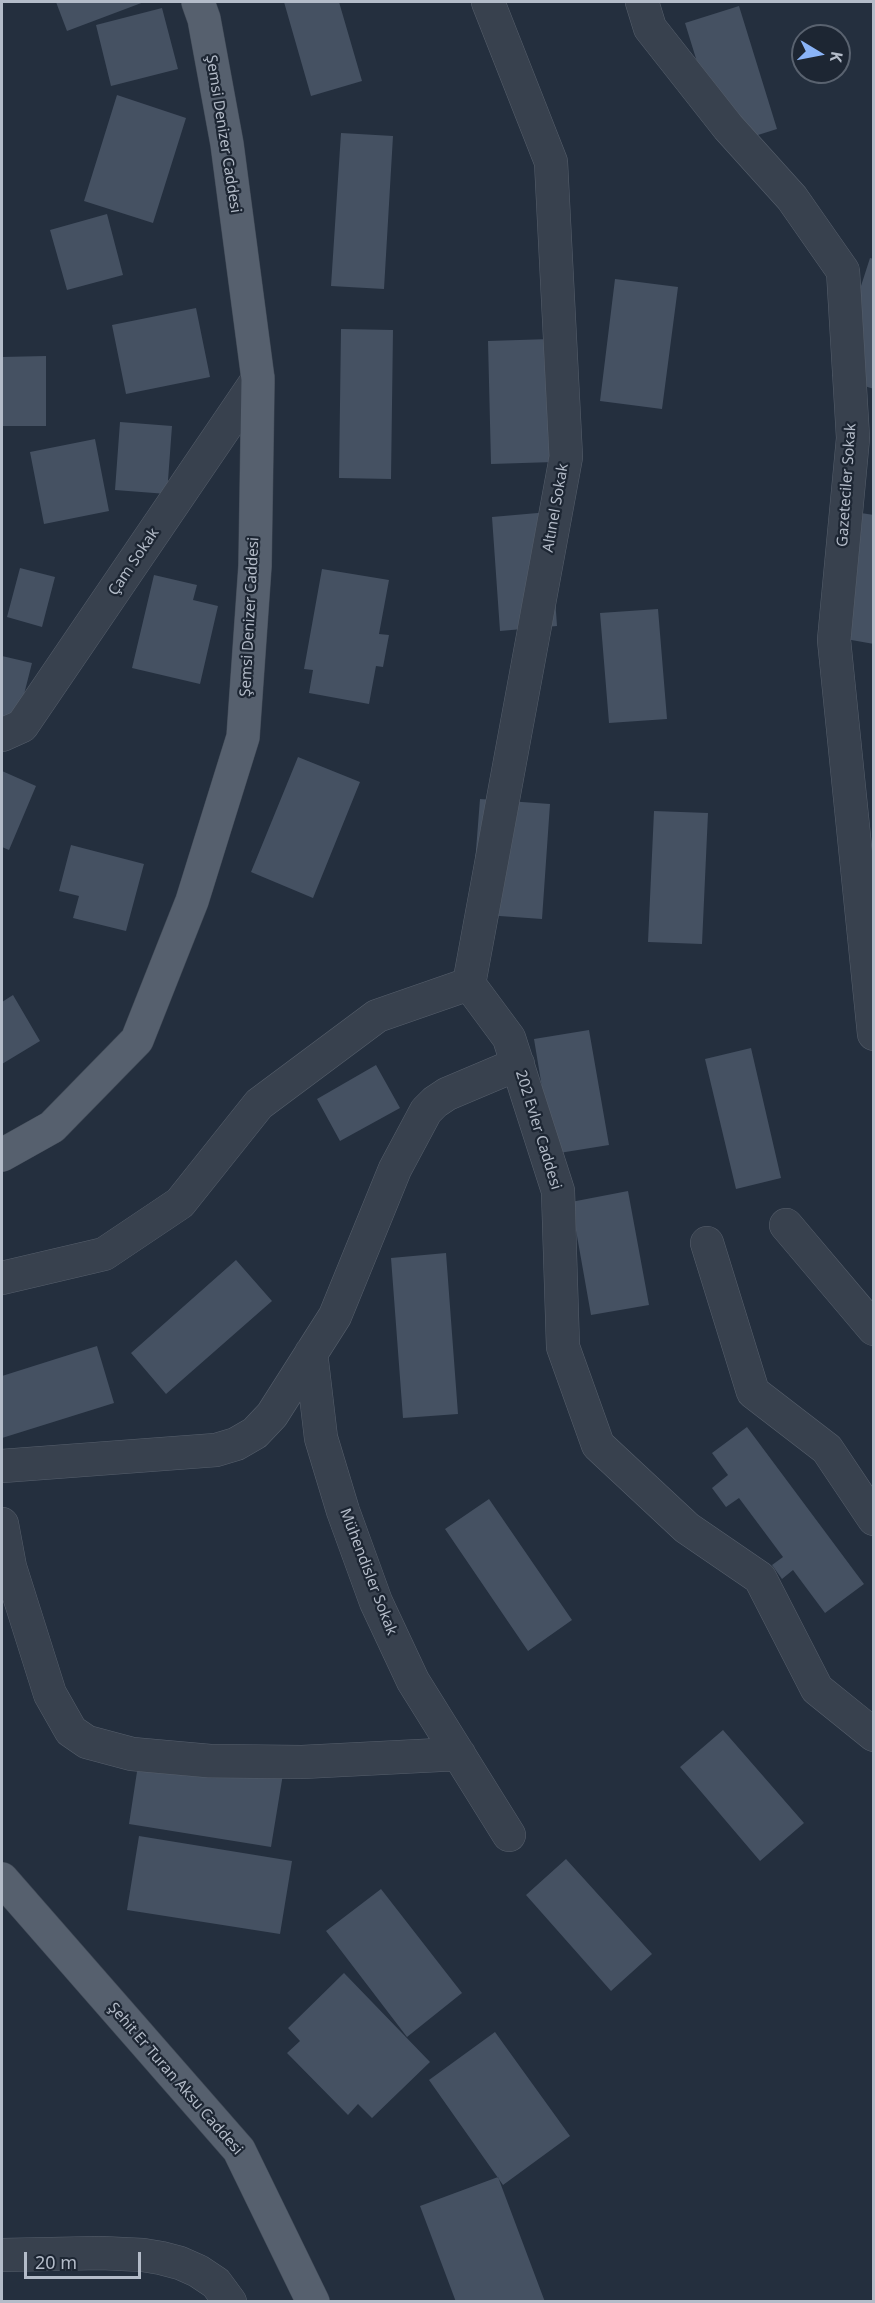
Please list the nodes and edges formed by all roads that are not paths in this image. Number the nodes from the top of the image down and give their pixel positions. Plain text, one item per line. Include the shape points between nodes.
1 (198, 2) edge
2 (488, 2) edge
3 (642, 2) edge
4 (258, 379) junction
5 (2, 735) edge
6 (469, 984) junction
7 (873, 1034) edge
8 (518, 1064) junction
9 (2, 1155) edge
10 (786, 1225) dead end
11 (707, 1243) dead end
12 (2, 1278) edge
13 (873, 1329) edge
14 (311, 1353) junction
15 (2, 1466) edge
16 (873, 1519) edge
17 (2, 1524) edge
18 (873, 1735) edge
19 (459, 1754) junction
20 (509, 1835) dead end
21 (2, 1879) edge
22 (2, 2255) edge
23 (230, 2301) edge
24 (313, 2301) edge

1 - 4 main road, Şemsi Denizer Caddesi via 227,144
2 - 6 street, Altınel Sokak via 551,162 566,457
3 - 7 street, Gazeteciler Sokak via 650,28 728,127 792,198 843,272 854,438 834,640
4 - 5 street, Çam Sokak via 22,726
4 - 9 main road, Şemsi Denizer Caddesi via 255,566 243,737 192,901 137,1040 52,1127
6 - 8 street, 202 Evler Caddesi via 509,1038
6 - 12 street via 377,1016 259,1104 180,1203 104,1254
8 - 14 street via 447,1094 426,1111 395,1169 335,1316
8 - 18 street, 202 Evler Caddesi via 558,1191 563,1347 598,1445 687,1527 760,1578 817,1689
10 - 13 street
11 - 16 street via 753,1392 827,1449
14 - 15 street via 272,1415 236,1444 216,1450
14 - 19 street, Mühendisler Sokak via 321,1438 376,1602 413,1681
17 - 19 street via 10,1567 50,1694 71,1731 87,1743 132,1754 210,1761 302,1762
19 - 20 street, Mühendisler Sokak
21 - 24 main road, Şehit Er Turan Aksu Caddesi via 239,2150
22 - 23 street via 101,2253 161,2258 198,2271 216,2283

